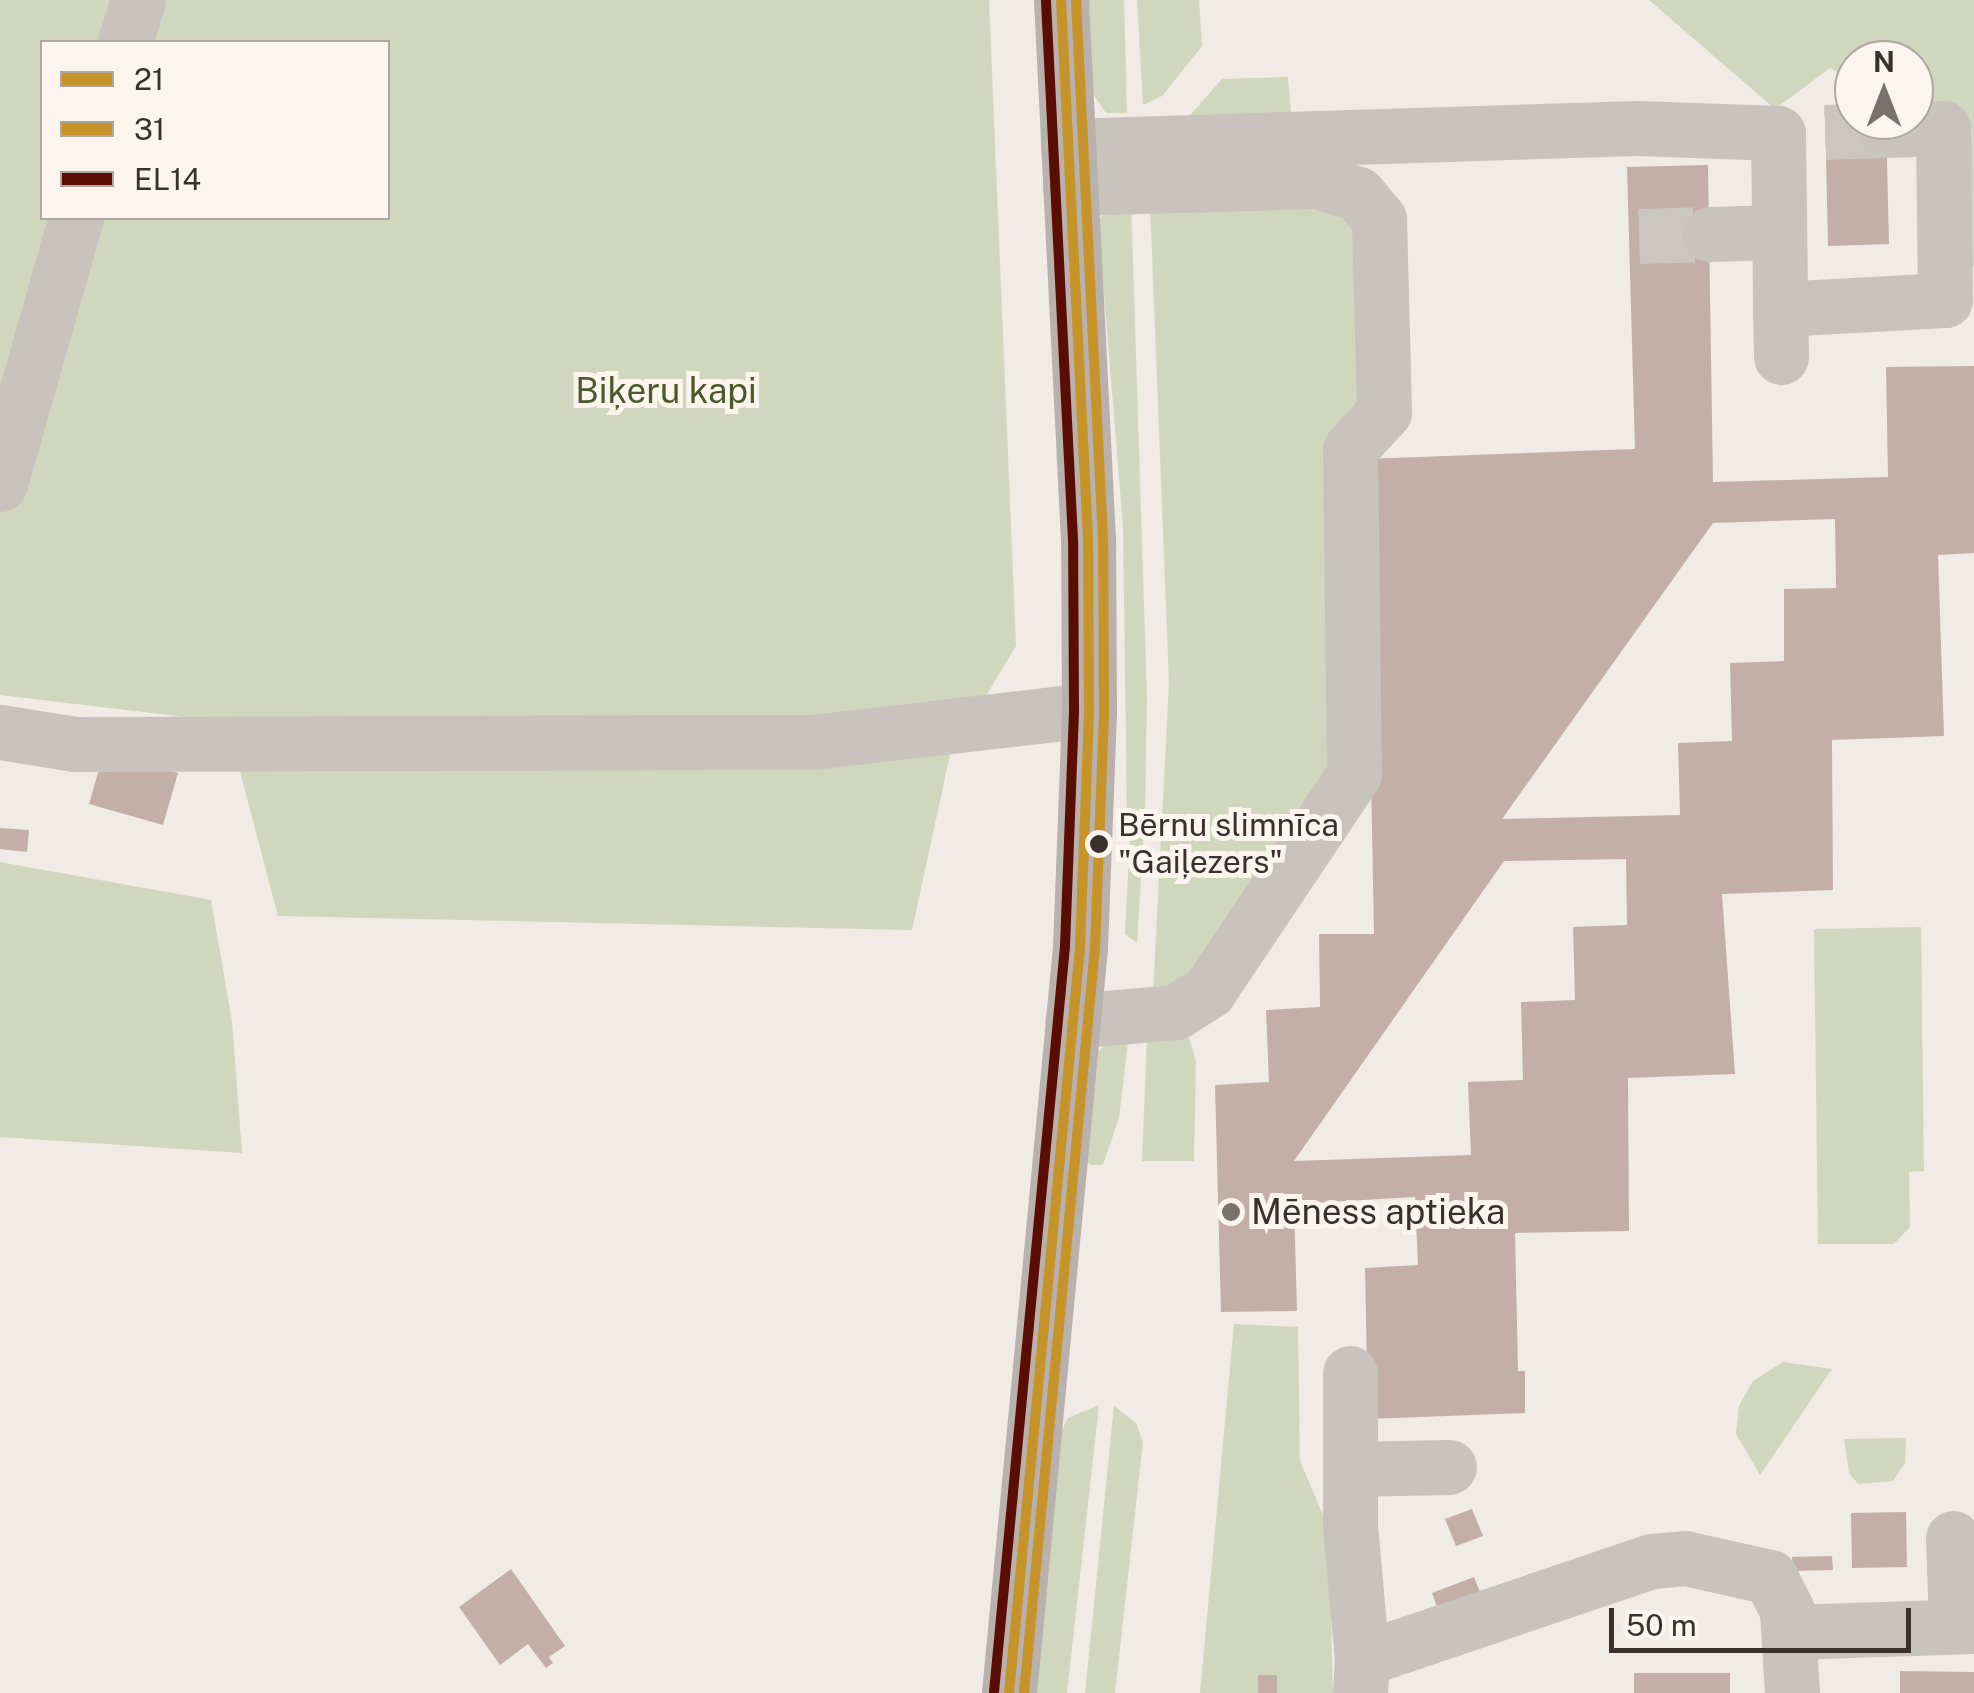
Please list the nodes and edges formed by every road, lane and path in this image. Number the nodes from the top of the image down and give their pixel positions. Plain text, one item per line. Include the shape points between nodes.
1 (138, 0) edge
2 (1061, 0) edge
3 (127, 40) edge
4 (1934, 128) edge
5 (1069, 167) junction
6 (75, 220) edge
7 (1779, 232) junction
8 (1710, 234) tunnel mouth
9 (0, 484) edge
10 (1090, 710) junction
11 (0, 732) edge
12 (1072, 1021) junction
13 (1350, 1373) dead end
14 (1449, 1467) dead end
15 (1350, 1469) junction
16 (1953, 1538) dead end
17 (1965, 1626) edge
18 (1790, 1632) junction
19 (1361, 1676) edge
20 (1009, 1693) edge
21 (1792, 1693) edge

1 - 3 street
2 - 5 main road
4 - 7 street via 1943,128 1945,300 1781,332
5 - 7 street via 1637,128 1802,132
5 - 10 main road
5 - 12 street via 1317,181 1358,194 1379,220 1384,412 1350,449 1354,774 1209,991 1176,1012
6 - 9 street
7 - 8 street
10 - 11 street via 812,742 75,744
10 - 12 main road
12 - 20 main road
13 - 15 street
14 - 15 street
15 - 19 street
16 - 17 street
17 - 18 street
18 - 19 street via 1788,1610 1770,1578 1685,1558 1652,1560
18 - 21 street

